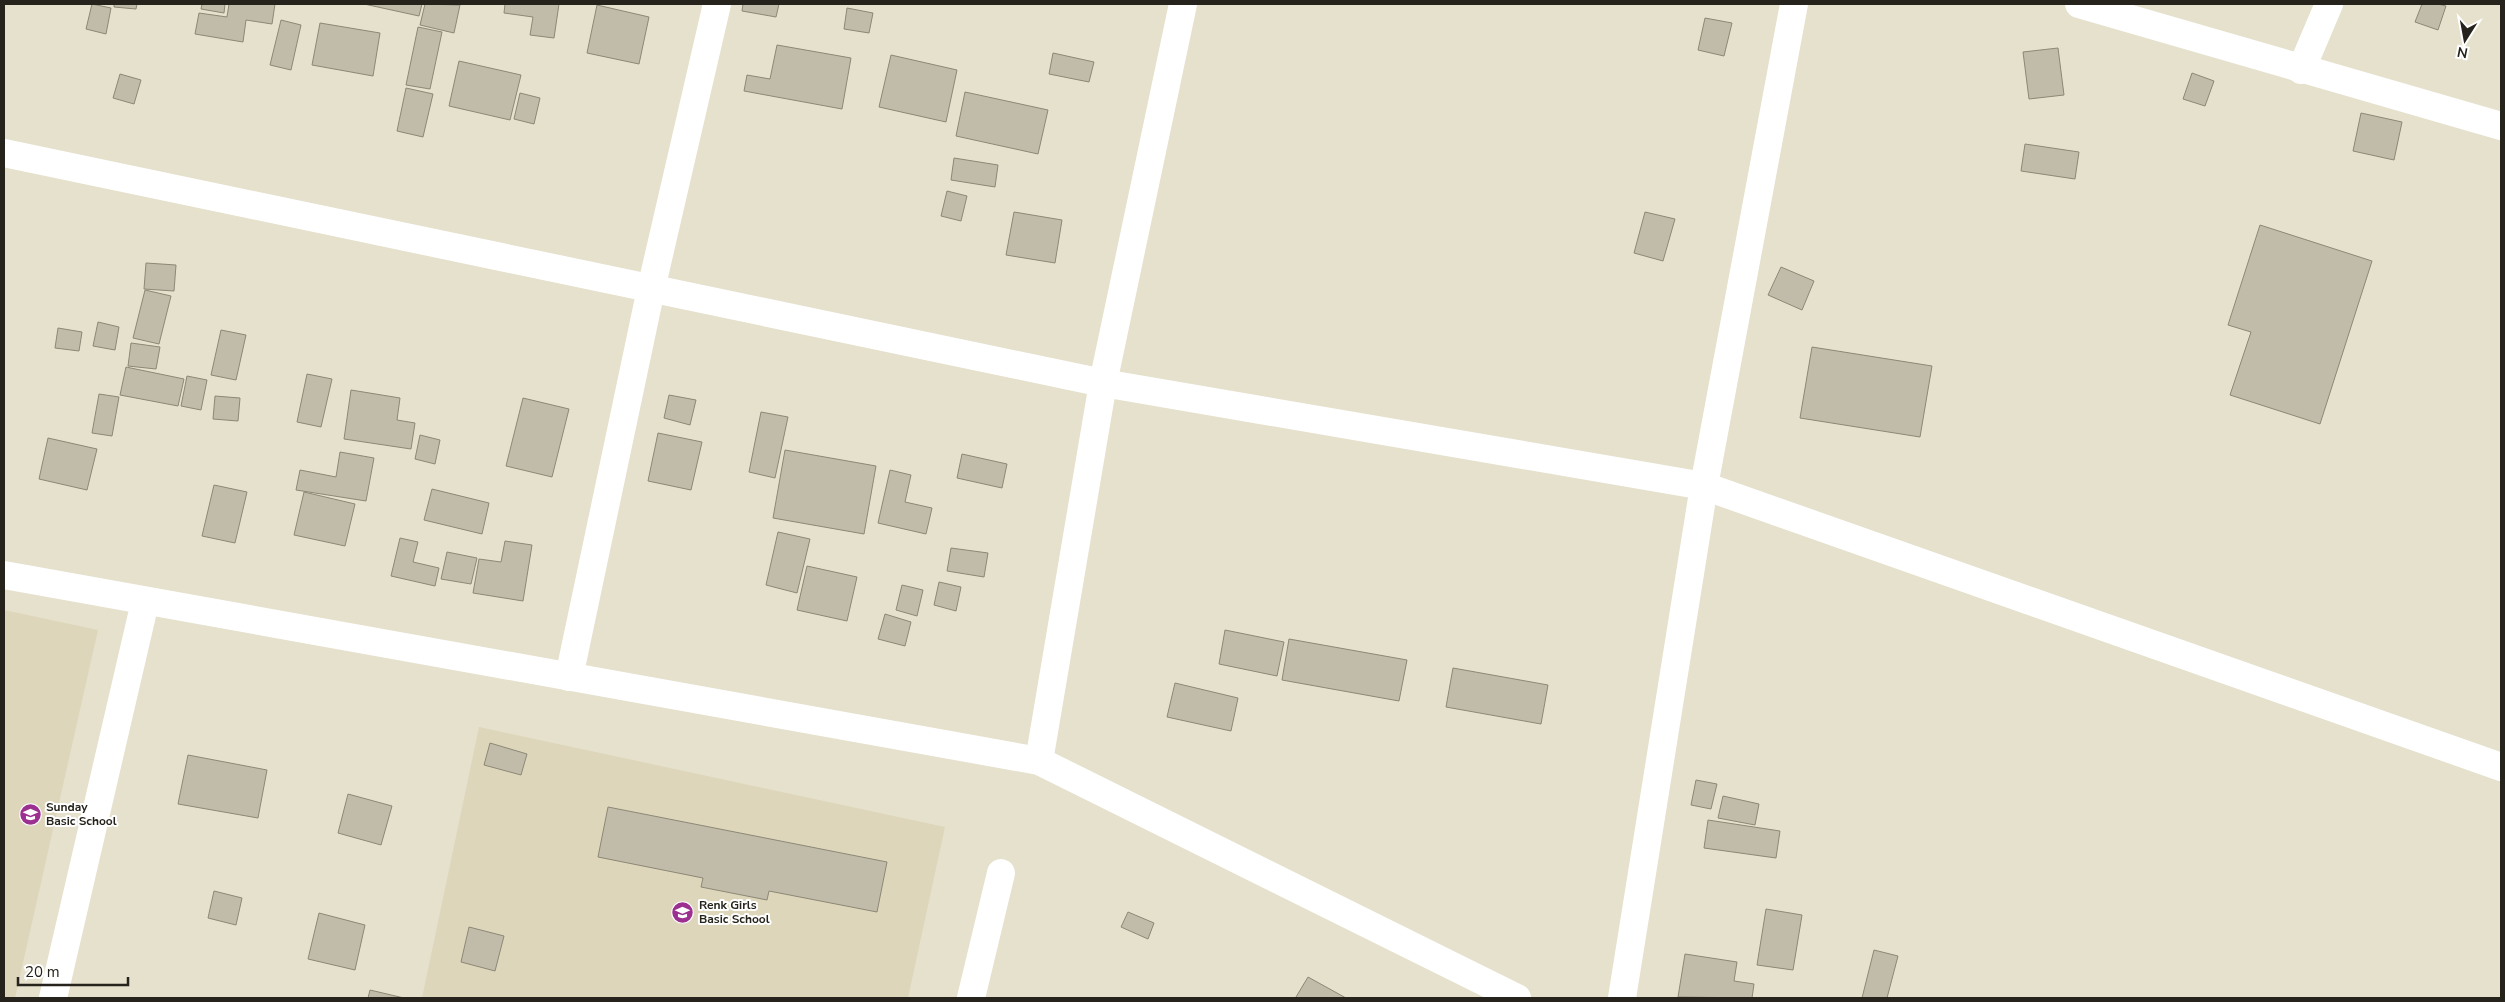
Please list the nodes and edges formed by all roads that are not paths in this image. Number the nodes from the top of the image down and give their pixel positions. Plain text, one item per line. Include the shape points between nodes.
1 (717, 4) edge
2 (1794, 4) edge
3 (2079, 4) edge
4 (2329, 4) edge
5 (1175, 5) edge
6 (2301, 70) junction
7 (2501, 126) edge
8 (4, 153) edge
9 (651, 289) junction
10 (1103, 383) junction
11 (1704, 486) junction
12 (4, 575) edge
13 (145, 602) junction
14 (569, 677) junction
15 (1039, 760) junction
16 (2501, 767) edge
17 (1001, 873) dead end
18 (52, 998) edge
19 (971, 998) edge
20 (1517, 998) edge
21 (1622, 998) edge

1 - 9 street
2 - 11 street
3 - 6 street
4 - 6 street
5 - 10 street
6 - 7 street
8 - 9 street
9 - 10 street
9 - 14 street
10 - 11 street
10 - 15 street
11 - 16 street
11 - 21 street
12 - 13 street
13 - 14 street
13 - 18 street
14 - 15 street
15 - 20 street
17 - 19 street

